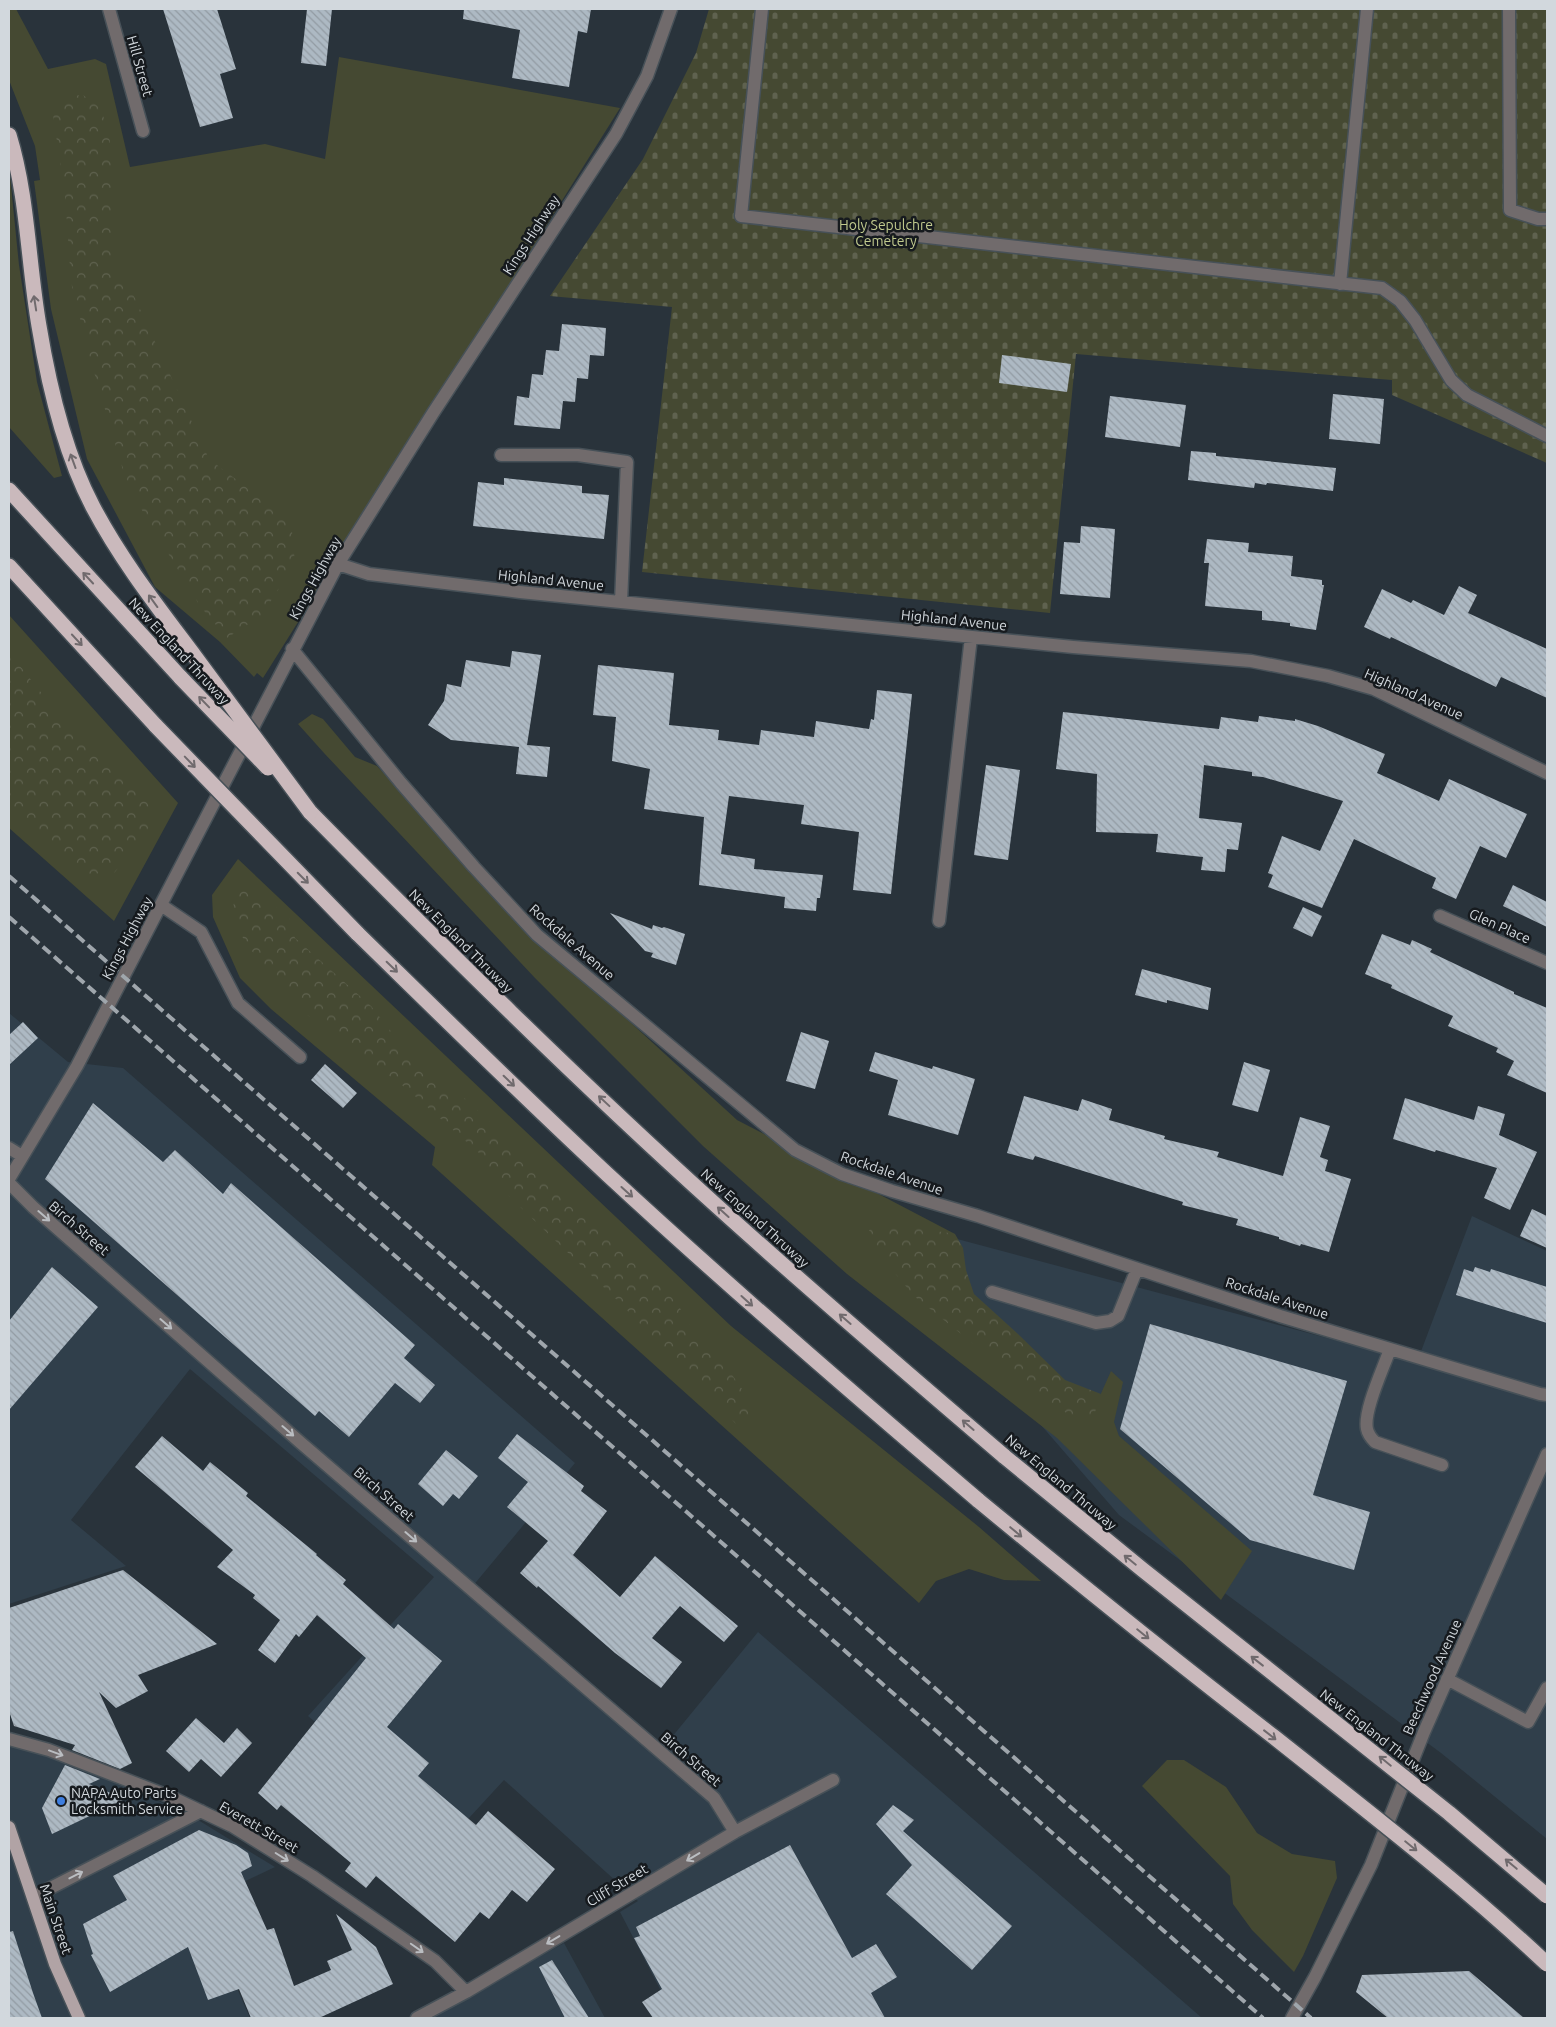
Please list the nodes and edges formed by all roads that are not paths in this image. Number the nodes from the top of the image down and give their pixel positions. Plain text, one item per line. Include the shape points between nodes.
1 (109, 9) edge
2 (671, 9) edge
3 (762, 9) edge
4 (1367, 9) edge
5 (1509, 9) edge
6 (143, 131) dead end
7 (9, 135) edge
8 (1547, 219) edge
9 (1340, 284) junction
10 (1547, 436) edge
11 (501, 455) dead end
12 (9, 490) edge
13 (338, 564) junction
14 (9, 566) edge
15 (621, 602) junction
16 (970, 637) junction
17 (292, 649) junction
18 (1547, 773) edge
19 (310, 812) junction
20 (161, 905) junction
21 (1440, 916) dead end
22 (939, 921) dead end
23 (1547, 963) edge
24 (300, 1057) dead end
25 (9, 1148) edge
26 (22, 1156) junction
27 (9, 1178) edge
28 (9, 1183) edge
29 (1137, 1269) junction
30 (992, 1292) dead end
31 (1390, 1349) junction
32 (1547, 1395) edge
33 (1547, 1454) edge
34 (1442, 1465) dead end
35 (1447, 1679) junction
36 (1547, 1688) edge
37 (9, 1739) edge
38 (833, 1780) dead end
39 (201, 1811) junction
40 (9, 1827) edge
41 (735, 1832) junction
42 (11, 1841) edge
43 (1547, 1896) edge
44 (33, 1897) junction
45 (1547, 1964) edge
46 (466, 1992) junction
47 (78, 2018) edge
48 (417, 2018) edge
49 (1292, 2018) edge

1 - 6 street, Hill Street
2 - 13 street, Kings Highway via 647,76 616,134
3 - 9 street via 741,216
4 - 9 street
5 - 8 street via 1510,210
19 -> 7 highway, bridge via 131,570 77,473 50,383 39,326 25,214
9 - 10 street via 1382,288 1400,301 1451,380 1467,395
11 - 15 street via 578,455 626,462
19 -> 12 highway, New England Thruway, bridge via 181,678
13 - 15 street, Highland Avenue via 369,574
13 - 17 street, Kings Highway
14 -> 45 highway, bridge via 156,726 357,933 663,1225 979,1501 1419,1852
15 - 16 street, Highland Avenue
16 - 18 street, Highland Avenue via 1251,661 1328,676 1374,689
16 - 22 street
17 - 20 street, Kings Highway
17 - 29 street, Rockdale Avenue via 400,783 537,935 795,1150 842,1174
43 -> 19 highway, New England Thruway, bridge via 1449,1813 1005,1457 710,1200 518,1019
20 - 24 street via 201,932 238,1003
20 - 26 street, Kings Highway via 78,1066
21 - 23 street, Glen Place
25 - 26 street
26 - 27 street, Kings Highway
28 -> 41 street, Birch Street via 301,1443 714,1798
29 - 30 street via 1118,1316 1110,1321 1096,1323
29 - 31 street, Rockdale Avenue
31 - 32 street, Rockdale Avenue
31 - 34 street via 1366,1419 1370,1437 1375,1442
33 - 35 street, Beechwood Avenue
35 - 36 street via 1528,1722
35 - 49 street, Beechwood Avenue via 1371,1865
37 -> 39 street, Everett Street via 58,1754
38 - 41 street, Cliff Street
44 -> 39 street
39 -> 46 street, Everett Street via 232,1826 312,1876 435,1961
40 - 42 main road, Main Street
41 -> 46 street, Cliff Street
42 - 44 main road, Main Street
44 - 47 main road, Main Street via 55,1964
46 - 48 street, Cliff Street

